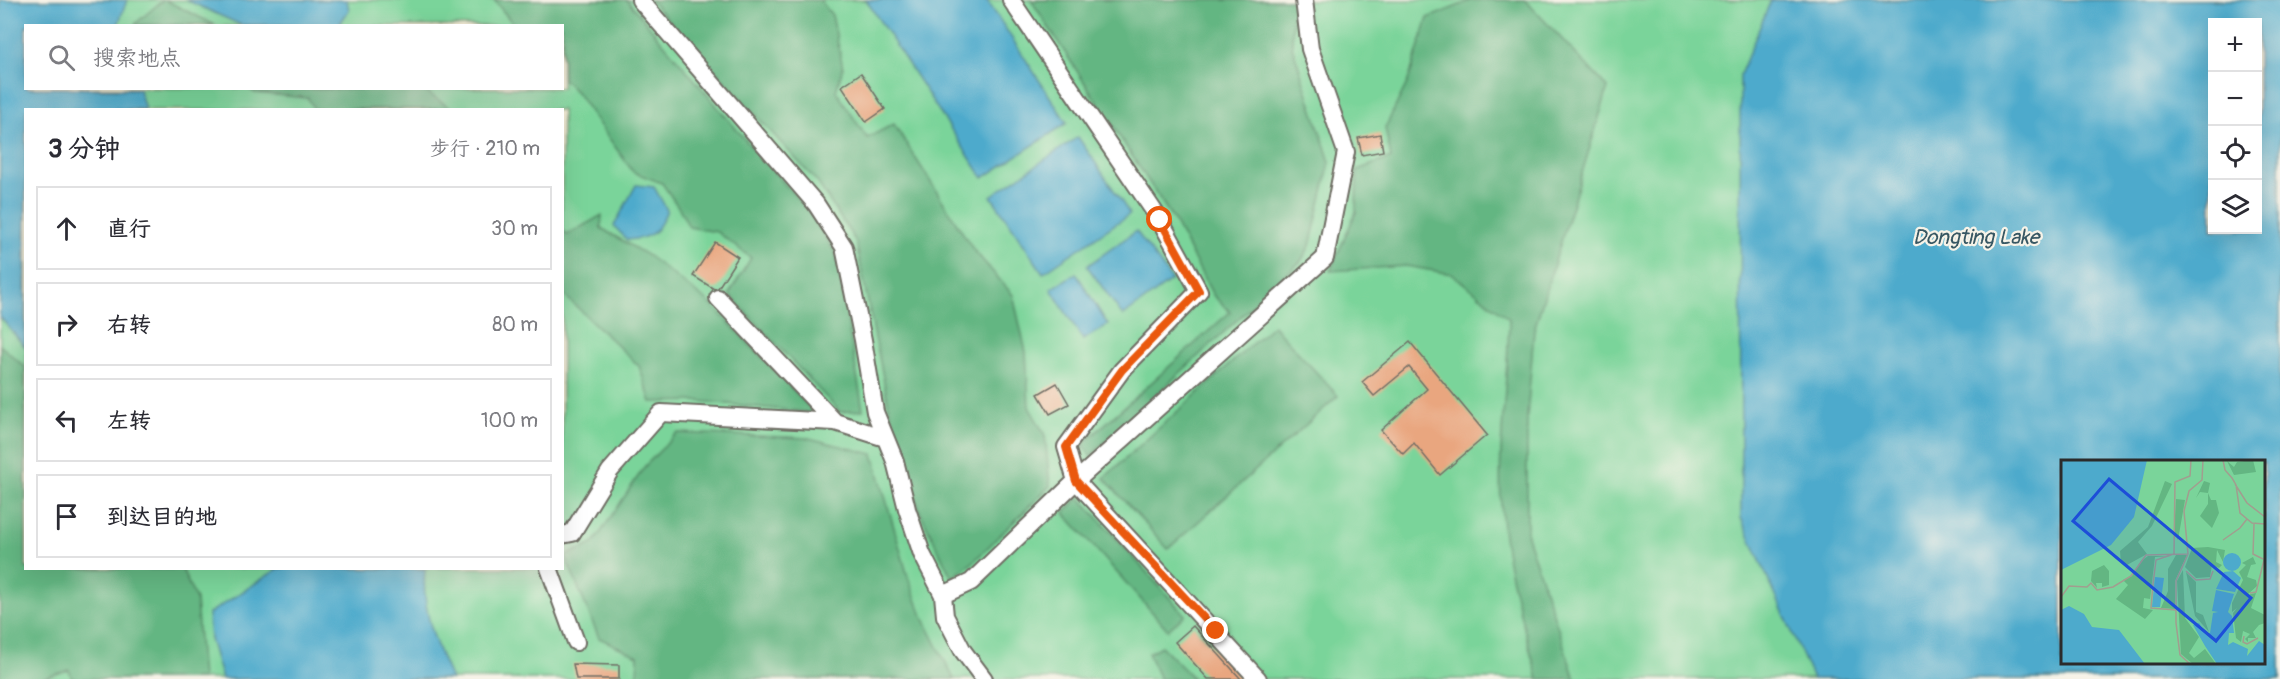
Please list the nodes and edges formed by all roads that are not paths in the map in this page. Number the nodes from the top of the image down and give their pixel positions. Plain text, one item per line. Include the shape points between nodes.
1 (640, 0) edge
2 (1011, 0) edge
3 (1304, 0) edge
4 (718, 298) dead end
5 (835, 422) junction
6 (885, 438) junction
7 (1076, 481) junction
8 (564, 535) edge
9 (550, 570) edge
10 (944, 595) junction
11 (576, 642) dead end
12 (984, 679) edge
13 (1258, 679) edge

1 - 6 street via 816,204 844,248 875,412
2 - 7 street via 1160,220 1199,291 1122,370 1066,447
3 - 7 street via 1310,49 1346,152 1324,258
4 - 5 street
5 - 6 street
5 - 8 street via 661,413 610,471 572,533
6 - 10 street via 922,554
7 - 10 street via 971,582
7 - 13 street
9 - 11 street
10 - 12 street via 945,616 963,651

